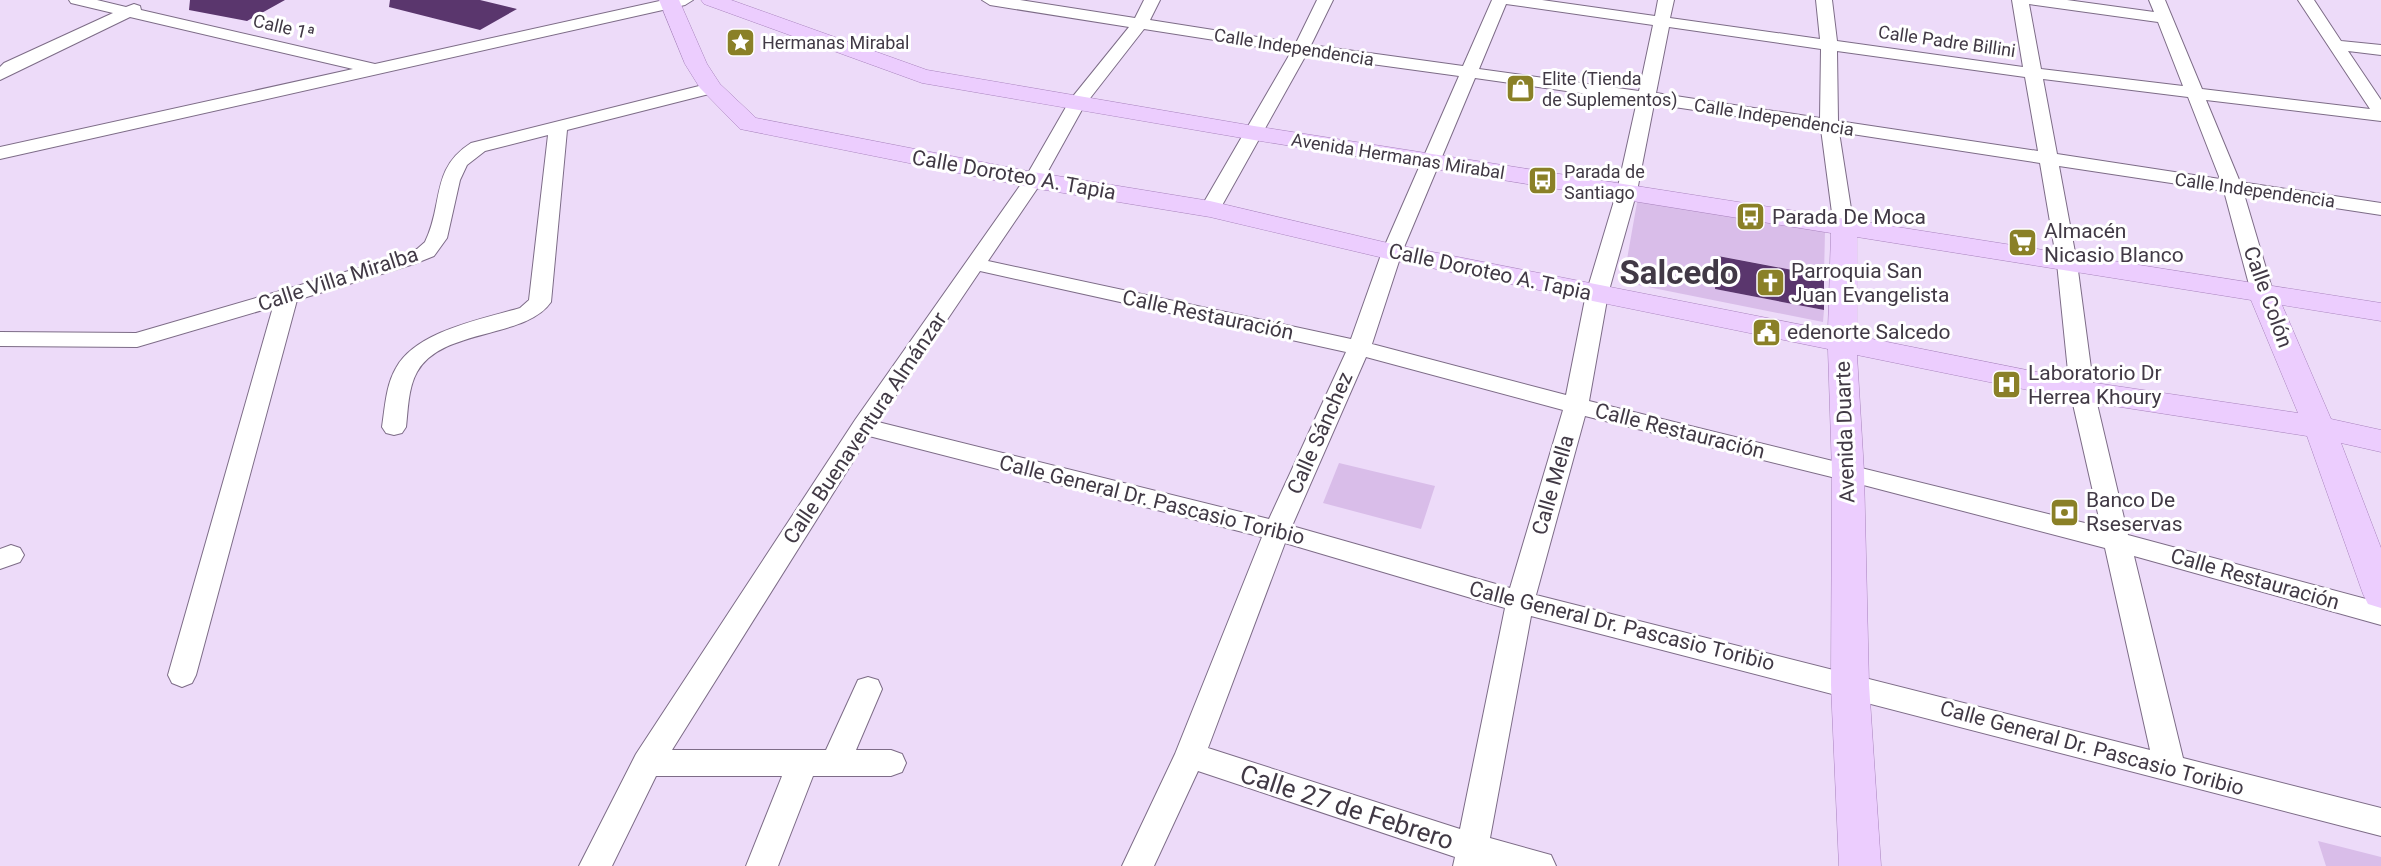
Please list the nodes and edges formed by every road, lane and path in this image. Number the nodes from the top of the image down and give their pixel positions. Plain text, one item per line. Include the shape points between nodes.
1 (77, 0) edge
2 (152, 0) edge
3 (711, 0) edge
4 (990, 0) edge
5 (1152, 0) edge
6 (1325, 0) edge
7 (1500, 0) edge
8 (1508, 0) edge
9 (1666, 0) edge
10 (1824, 0) edge
11 (2020, 0) edge
12 (2032, 0) edge
13 (2157, 0) edge
14 (2306, 0) edge
15 (675, 1) edge
16 (130, 11) junction
17 (2166, 18) junction
18 (1141, 22) junction
19 (1663, 22) junction
20 (1829, 45) junction
21 (2336, 45) junction
22 (1301, 49) junction
23 (2381, 50) edge
24 (3, 69) edge
25 (376, 69) junction
26 (1469, 73) junction
27 (2032, 73) junction
28 (711, 88) junction
29 (2194, 92) junction
30 (1645, 97) junction
31 (1076, 104) junction
32 (2381, 115) edge
33 (1829, 125) junction
34 (558, 127) junction
35 (1254, 134) junction
36 (0, 153) edge
37 (2050, 159) junction
38 (1430, 161) junction
39 (1034, 180) junction
40 (2233, 188) junction
41 (1627, 191) junction
42 (1210, 209) junction
43 (2381, 209) edge
44 (1844, 228) junction
45 (1392, 252) junction
46 (2067, 263) junction
47 (975, 264) junction
48 (2262, 292) junction
49 (1597, 294) junction
50 (287, 296) junction
51 (2381, 312) edge
52 (0, 341) edge
53 (1842, 344) junction
54 (1359, 348) junction
55 (2082, 391) junction
56 (1576, 406) junction
57 (863, 426) junction
58 (394, 427) dead end
59 (2319, 428) junction
60 (2381, 441) edge
61 (1848, 472) junction
62 (1276, 531) junction
63 (2116, 541) junction
64 (2381, 594) edge
65 (1520, 602) junction
66 (2381, 614) edge
67 (182, 675) dead end
68 (1850, 685) junction
69 (868, 689) dead end
70 (1190, 755) junction
71 (647, 764) junction
72 (804, 764) junction
73 (835, 764) junction
74 (891, 764) dead end
75 (2170, 769) junction
76 (2381, 822) edge
77 (1471, 857) edge
78 (595, 866) edge
79 (762, 866) edge
80 (1138, 866) edge
81 (1540, 866) edge
82 (1860, 866) edge

1 - 16 street, Calle 1ª
2 - 16 street
3 - 31 main road, Avenida Hermanas Mirabal via 922,76
4 - 18 street, Calle Independencia
5 - 18 street, Calle Buenaventura Almánzar
6 - 22 street
7 - 26 street, Calle Sánchez
8 - 19 street, Calle Padre Billini
9 - 19 street, Calle Mella
10 - 20 street, Avenida Duarte
11 - 27 street
12 - 17 street
13 - 17 street, Calle Colón
14 - 21 street
15 - 25 street
15 - 28 main road, Calle Doroteo A. Tapia via 696,64
16 - 24 street
16 - 25 street, Calle 1ª
17 - 29 street, Calle Colón
18 - 22 street, Calle Independencia
18 - 31 street, Calle Buenaventura Almánzar
19 - 20 street, Calle Padre Billini
19 - 30 street, Calle Mella
20 - 27 street, Calle Padre Billini
20 - 33 street, Avenida Duarte
21 - 23 street
21 - 32 street
22 - 26 street, Calle Independencia
22 - 35 street
25 - 36 street
26 - 30 street, Calle Independencia
26 - 38 street, Calle Sánchez
27 - 29 street, Calle Padre Billini
27 - 37 street
28 - 34 street, Calle Villa Miralba
28 - 39 main road, Calle Doroteo A. Tapia via 747,124
29 - 32 street, Calle Padre Billini
29 - 40 street, Calle Colón
30 - 33 street, Calle Independencia
30 - 41 street, Calle Mella
31 - 35 main road, Avenida Hermanas Mirabal
31 - 39 street, Calle Buenaventura Almánzar
33 - 37 street, Calle Independencia
33 - 44 street, Avenida Duarte
34 - 50 street, Calle Villa Miralba via 478,147 460,158 453,168 438,238 430,249 407,260
34 - 58 street via 540,302 528,313 433,344 415,356 405,374
35 - 38 main road, Avenida Hermanas Mirabal
35 - 42 street
37 - 40 street, Calle Independencia
37 - 46 street
38 - 41 main road, Avenida Hermanas Mirabal
38 - 45 street, Calle Sánchez
39 - 42 main road, Calle Doroteo A. Tapia
39 - 47 street, Calle Buenaventura Almánzar
40 - 43 street, Calle Independencia
40 - 48 street, Calle Colón
41 - 44 main road, Avenida Hermanas Mirabal
41 - 49 street, Calle Mella
42 - 45 main road, Calle Doroteo A. Tapia
44 - 46 main road, Avenida Hermanas Mirabal
44 - 53 main road, Avenida Duarte
45 - 49 main road, Calle Doroteo A. Tapia
45 - 54 street, Calle Sánchez
46 - 48 main road, Avenida Hermanas Mirabal
46 - 55 street
47 - 54 street, Calle Restauración
47 - 57 street, Calle Buenaventura Almánzar
48 - 51 main road, Avenida Hermanas Mirabal
48 - 59 main road, Calle Colón
49 - 53 main road, Calle Doroteo A. Tapia
49 - 56 street, Calle Mella
50 - 52 street, Calle Villa Miralba via 137,340
50 - 67 street
53 - 55 main road, Calle Doroteo A. Tapia
53 - 61 main road, Avenida Duarte
54 - 56 street, Calle Restauración
54 - 62 street, Calle Sánchez
55 - 59 main road, Calle Doroteo A. Tapia
55 - 63 street
56 - 61 street, Calle Restauración
56 - 65 street, Calle Mella
57 - 62 street, Calle General Dr. Pascasio Toribio
57 - 71 street, Calle Buenaventura Almánzar
59 - 60 main road, Calle Doroteo A. Tapia
59 - 64 main road, Calle Colón
61 - 63 street, Calle Restauración
61 - 68 main road, Avenida Duarte
62 - 65 street, Calle General Dr. Pascasio Toribio
62 - 70 street, Calle Sánchez
63 - 66 street, Calle Restauración
63 - 75 street
65 - 68 street, Calle General Dr. Pascasio Toribio
65 - 77 street, Calle Mella
68 - 75 street, Calle General Dr. Pascasio Toribio
68 - 82 main road, Avenida Duarte
69 - 73 street
70 - 77 street, Calle 27 de Febrero
70 - 80 street, Calle Sánchez
71 - 72 street
71 - 78 street, Calle Buenaventura Almánzar
72 - 73 street
72 - 79 street
73 - 74 street
75 - 76 street, Calle General Dr. Pascasio Toribio
77 - 81 street, Calle 27 de Febrero

